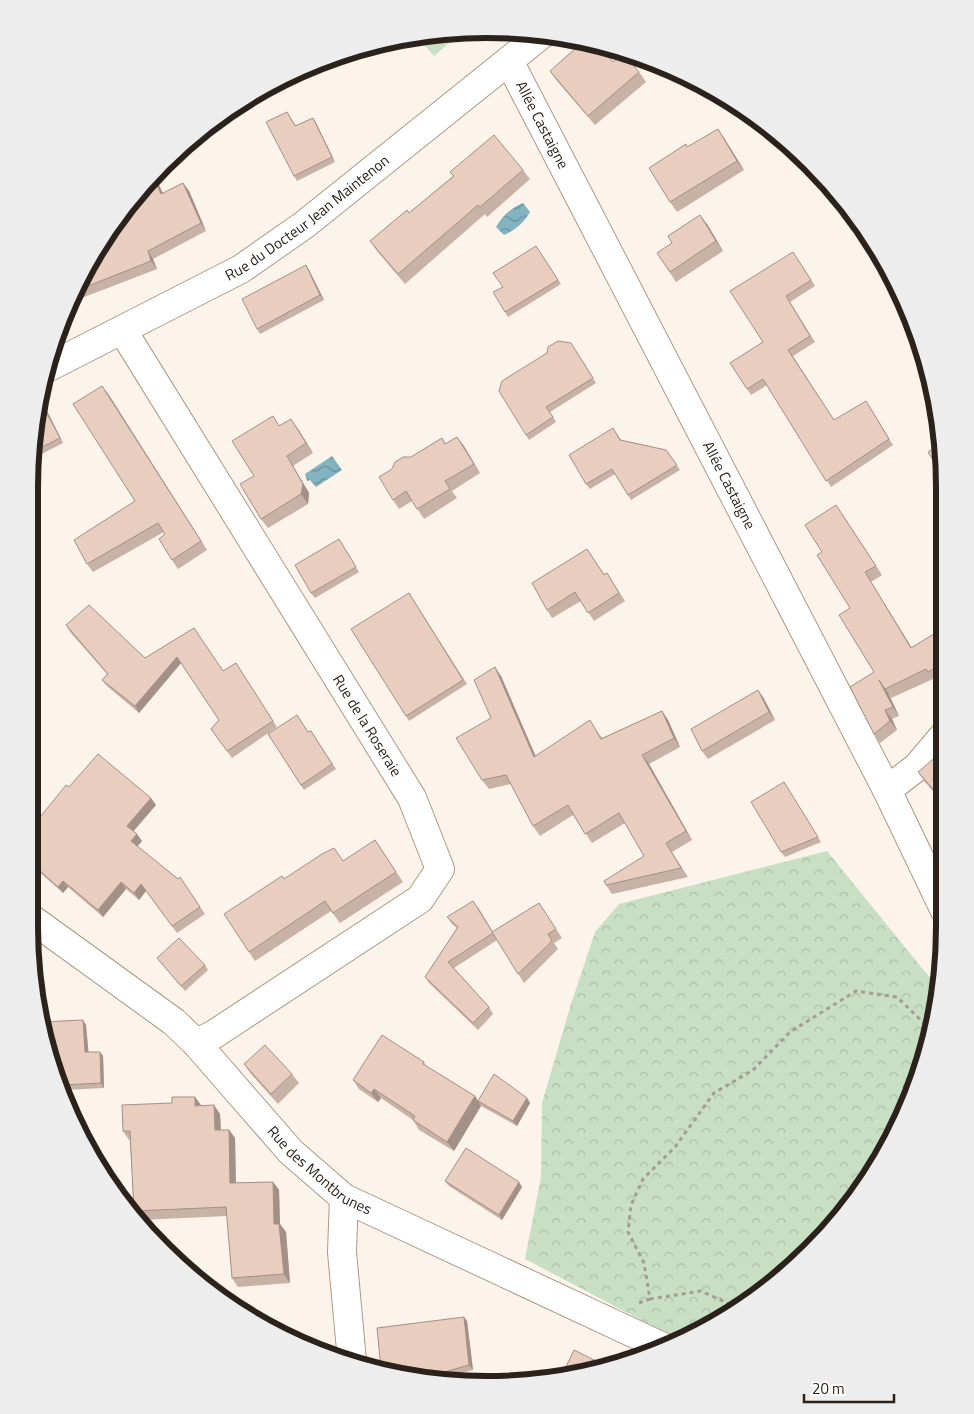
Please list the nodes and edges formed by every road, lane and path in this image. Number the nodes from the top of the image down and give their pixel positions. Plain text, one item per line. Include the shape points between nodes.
1 (535, 40) edge
2 (509, 61) junction
3 (123, 330) junction
4 (55, 364) edge
5 (936, 745) edge
6 (887, 790) junction
7 (936, 892) edge
8 (38, 924) edge
9 (926, 1025) edge
10 (196, 1043) junction
11 (344, 1198) junction
12 (650, 1299) junction
13 (731, 1305) edge
14 (602, 1318) junction
15 (655, 1343) edge
16 (351, 1355) edge

1 - 2 street, Rue du Docteur Jean Maintenon
2 - 3 street, Rue du Docteur Jean Maintenon via 304,225 241,269
2 - 6 street, Allée Castaigne
3 - 4 street, Rue du Docteur Jean Maintenon
3 - 10 street, Rue de la Roseraie via 412,798 440,869 420,899 221,1030
5 - 6 street via 917,767
6 - 7 street, Allée Castaigne
8 - 10 street, Rue des Montbrunes via 174,1022
9 - 12 path via 897,997 856,991 790,1032 753,1070 714,1093 675,1147 643,1179 631,1205 628,1232 644,1263
10 - 11 street, Rue des Montbrunes via 291,1152
11 - 14 street, Rue des Montbrunes
11 - 16 street via 342,1252
12 - 13 path via 701,1291
12 - 14 path
14 - 15 street, Rue des Montbrunes

